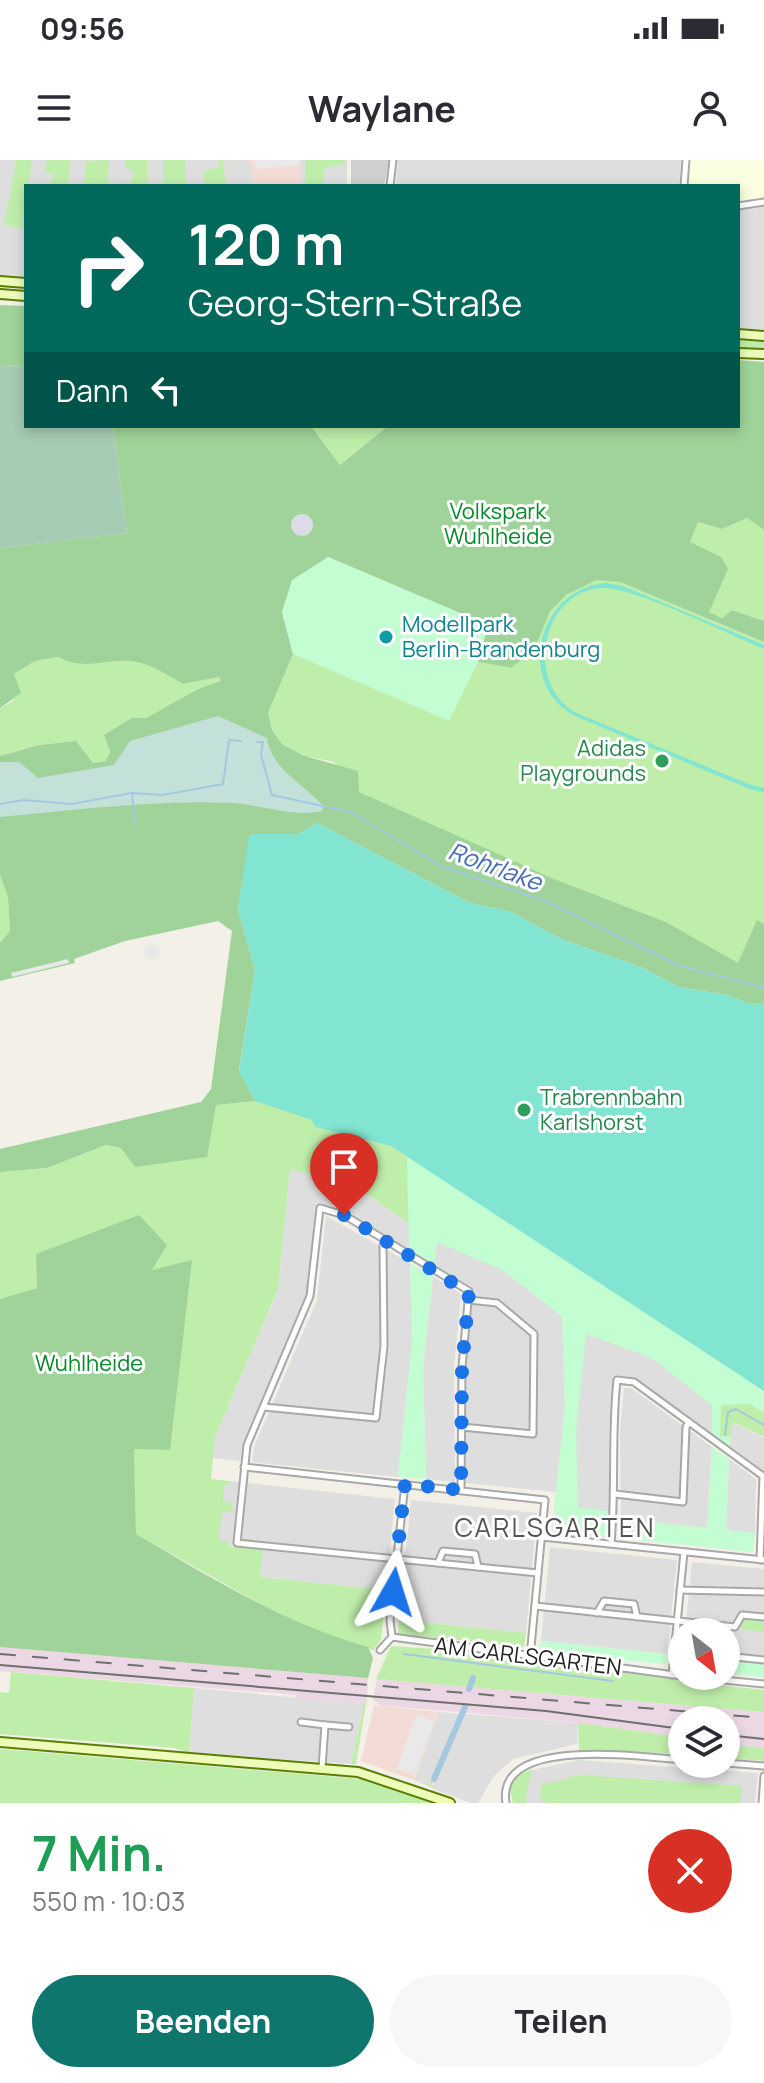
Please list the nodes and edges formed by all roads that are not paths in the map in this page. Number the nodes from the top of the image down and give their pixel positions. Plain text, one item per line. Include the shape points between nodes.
1 (393, 160) edge
2 (686, 160) edge
3 (390, 184) edge
4 (684, 184) edge
5 (764, 202) edge
6 (740, 206) edge
7 (0, 281) edge
8 (24, 283) edge
9 (0, 294) edge
10 (24, 296) edge
11 (740, 334) edge
12 (764, 336) edge
13 (740, 353) edge
14 (764, 354) edge
15 (386, 1240) junction
16 (469, 1300) junction
17 (264, 1407) junction
18 (689, 1422) junction
19 (462, 1427) junction
20 (244, 1467) junction
21 (405, 1484) junction
22 (461, 1490) junction
23 (615, 1494) junction
24 (764, 1509) edge
25 (542, 1537) junction
26 (611, 1544) junction
27 (684, 1552) junction
28 (397, 1559) junction
29 (762, 1560) edge
30 (438, 1563) junction
31 (478, 1567) junction
32 (538, 1573) junction
33 (680, 1590) junction
34 (764, 1592) edge
35 (535, 1606) junction
36 (597, 1613) junction
37 (637, 1617) junction
38 (764, 1617) edge
39 (677, 1618) edge
40 (740, 1618) edge
41 (668, 1620) edge
42 (392, 1637) junction
43 (380, 1650) dead end
44 (530, 1657) junction
45 (740, 1657) edge
46 (764, 1660) edge
47 (668, 1674) edge
48 (740, 1682) edge
49 (764, 1684) edge
50 (301, 1722) dead end
51 (325, 1725) junction
52 (349, 1727) dead end
53 (0, 1742) edge
54 (668, 1759) edge
55 (740, 1764) edge
56 (764, 1766) edge
57 (322, 1768) junction
58 (764, 1776) edge
59 (450, 1803) edge
60 (506, 1803) edge
61 (762, 1803) edge

1 - 3 street
2 - 4 street
5 - 6 street
7 - 8 street
9 - 10 street
11 - 12 street
13 - 14 street
15 - 16 street via 467,1289
15 - 17 street via 335,1210 320,1208 310,1296
15 - 17 street via 376,1418
16 - 19 street
16 - 19 street via 497,1303 534,1334 536,1408 533,1434
17 - 20 street via 247,1445
18 - 23 street via 683,1502
18 - 23 street via 634,1382 617,1380 612,1435
18 - 24 street via 761,1473
19 - 22 street
20 - 21 street
20 - 28 street via 237,1543
21 - 22 street
21 - 28 street
22 - 25 street via 545,1500
23 - 26 street
24 - 29 street
25 - 26 street
25 - 32 street
26 - 27 street
27 - 29 street
27 - 33 street
28 - 30 street
28 - 42 street
30 - 31 street
30 - 31 street via 443,1551 475,1554
31 - 32 street
32 - 35 street
33 - 34 street
33 - 39 street
35 - 36 street
35 - 44 street
36 - 37 street
36 - 37 street via 604,1601 634,1604
37 - 41 street
38 - 40 street
42 - 43 street
42 - 44 street, AM CARLSGARTEN
44 - 47 street, AM CARLSGARTEN
45 - 46 street
48 - 49 street, AM CARLSGARTEN
50 - 51 street
51 - 52 street
51 - 57 street
53 - 57 street
54 - 60 street via 597,1754 531,1763 509,1776
55 - 56 street
57 - 59 street via 384,1778
58 - 61 street

